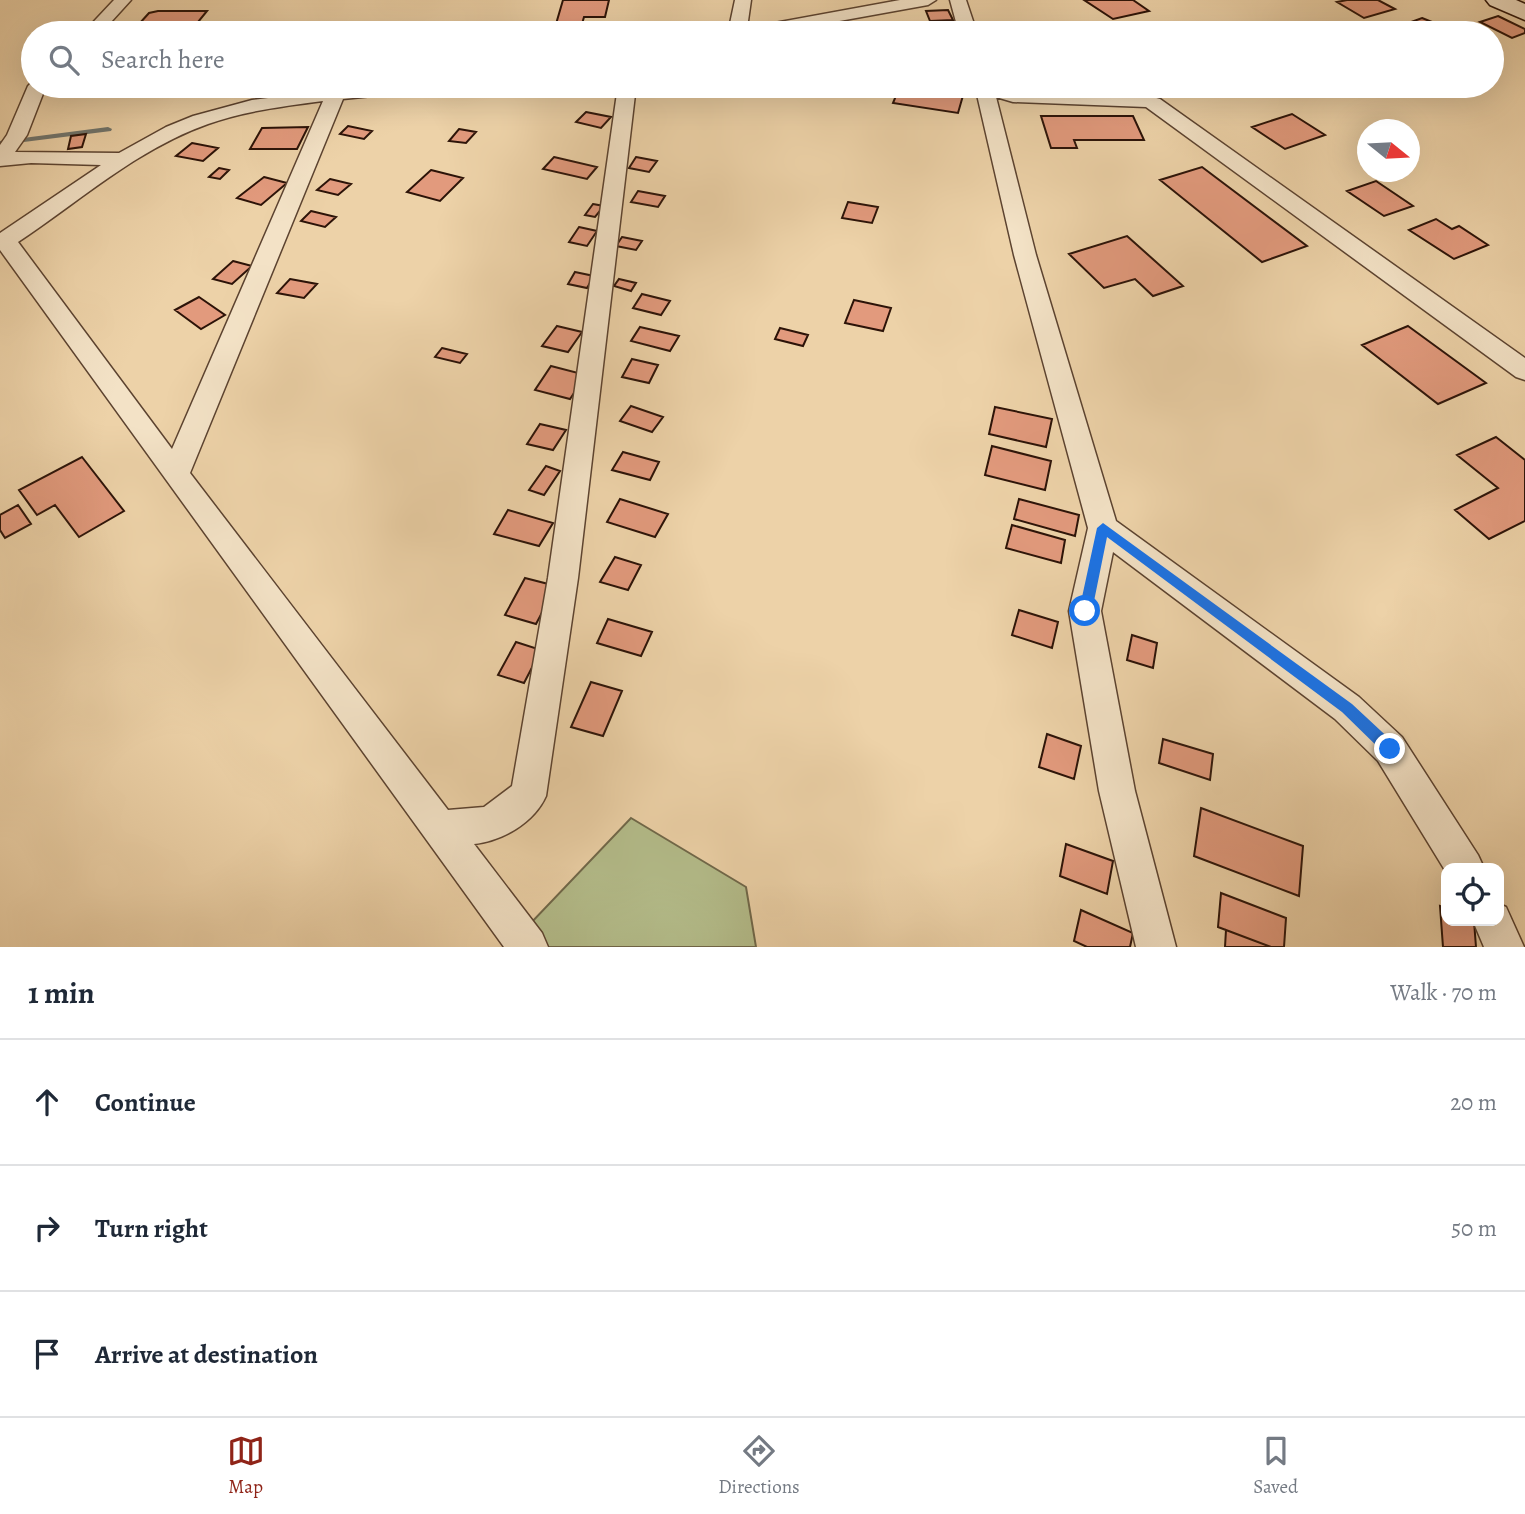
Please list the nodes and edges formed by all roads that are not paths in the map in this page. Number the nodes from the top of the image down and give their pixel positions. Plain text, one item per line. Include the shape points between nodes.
1 (123, 0) edge
2 (743, 0) edge
3 (928, 0) edge
4 (958, 0) edge
5 (1498, 0) edge
6 (1525, 13) edge
7 (103, 21) edge
8 (739, 21) edge
9 (812, 21) edge
10 (964, 21) edge
11 (31, 98) edge
12 (309, 98) edge
13 (334, 98) edge
14 (625, 98) edge
15 (987, 98) edge
16 (1080, 98) edge
17 (6, 151) edge
18 (121, 159) junction
19 (3, 242) edge
20 (1525, 372) edge
21 (175, 474) junction
22 (1103, 528) junction
23 (442, 829) junction
24 (1462, 863) edge
25 (1494, 926) edge
26 (528, 947) edge
27 (1156, 947) edge
28 (1504, 947) edge

1 - 7 street
2 - 8 street
3 - 9 street
4 - 10 street
5 - 6 street
11 - 17 street
12 - 18 street via 234,109 198,120
13 - 21 street
14 - 23 street via 563,578 528,796 491,824
15 - 22 street via 1025,255
16 - 20 street via 1148,100
17 - 18 street via 31,158
18 - 19 street
19 - 21 street
21 - 23 street
22 - 24 street via 1347,708 1390,749
22 - 27 street via 1085,611 1117,792
23 - 26 street
25 - 28 street

